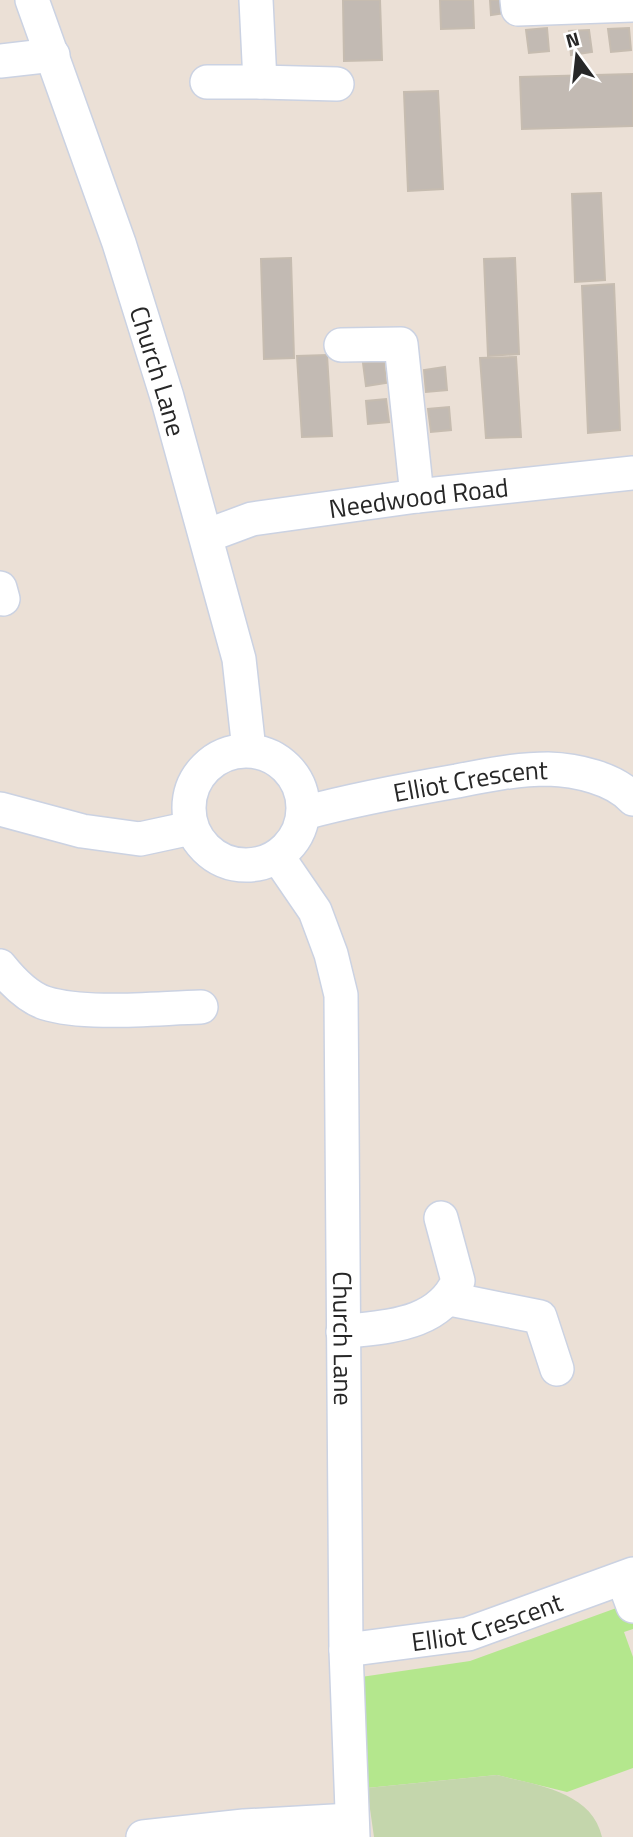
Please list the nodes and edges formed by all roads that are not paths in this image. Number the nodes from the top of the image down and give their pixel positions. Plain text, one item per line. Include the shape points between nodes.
1 (33, 0) edge
2 (256, 0) edge
3 (517, 0) edge
4 (633, 5) edge
5 (53, 55) junction
6 (0, 61) edge
7 (207, 82) dead end
8 (260, 82) junction
9 (337, 84) dead end
10 (341, 345) dead end
11 (633, 473) edge
12 (417, 495) junction
13 (206, 536) junction
14 (249, 750) junction
15 (633, 799) edge
16 (0, 809) edge
17 (304, 813) junction
18 (191, 828) junction
19 (278, 857) junction
20 (0, 967) edge
21 (201, 1007) dead end
22 (440, 1218) dead end
23 (450, 1299) junction
24 (343, 1332) junction
25 (557, 1369) dead end
26 (630, 1586) edge
27 (346, 1650) junction
28 (352, 1828) edge
29 (143, 1837) edge

1 - 5 street, Church Lane
2 - 8 street
3 - 4 street via 518,9
5 - 6 street
5 - 13 street, Church Lane via 119,243
7 - 8 street
8 - 9 street
10 - 12 street via 401,344
11 - 12 street, Needwood Road
12 - 13 street, Needwood Road via 252,519
13 - 14 street, Church Lane via 239,659
14 - 17 street via 274,757 296,779
14 - 18 street via 220,756 197,776 188,802
15 - 17 street, Elliot Crescent via 624,789 595,776 550,769 361,797
16 - 18 street via 82,831 140,839
17 - 19 street via 296,838
18 - 19 street via 211,855 248,866
19 - 24 street, Church Lane via 315,911 341,995
20 - 21 street via 44,1003 76,1008
22 - 23 street via 458,1281
23 - 24 street via 432,1313
23 - 25 street via 540,1317
24 - 27 street, Church Lane
26 - 27 street, Elliot Crescent via 468,1634
27 - 28 street, Church Lane
28 - 29 street via 244,1826

